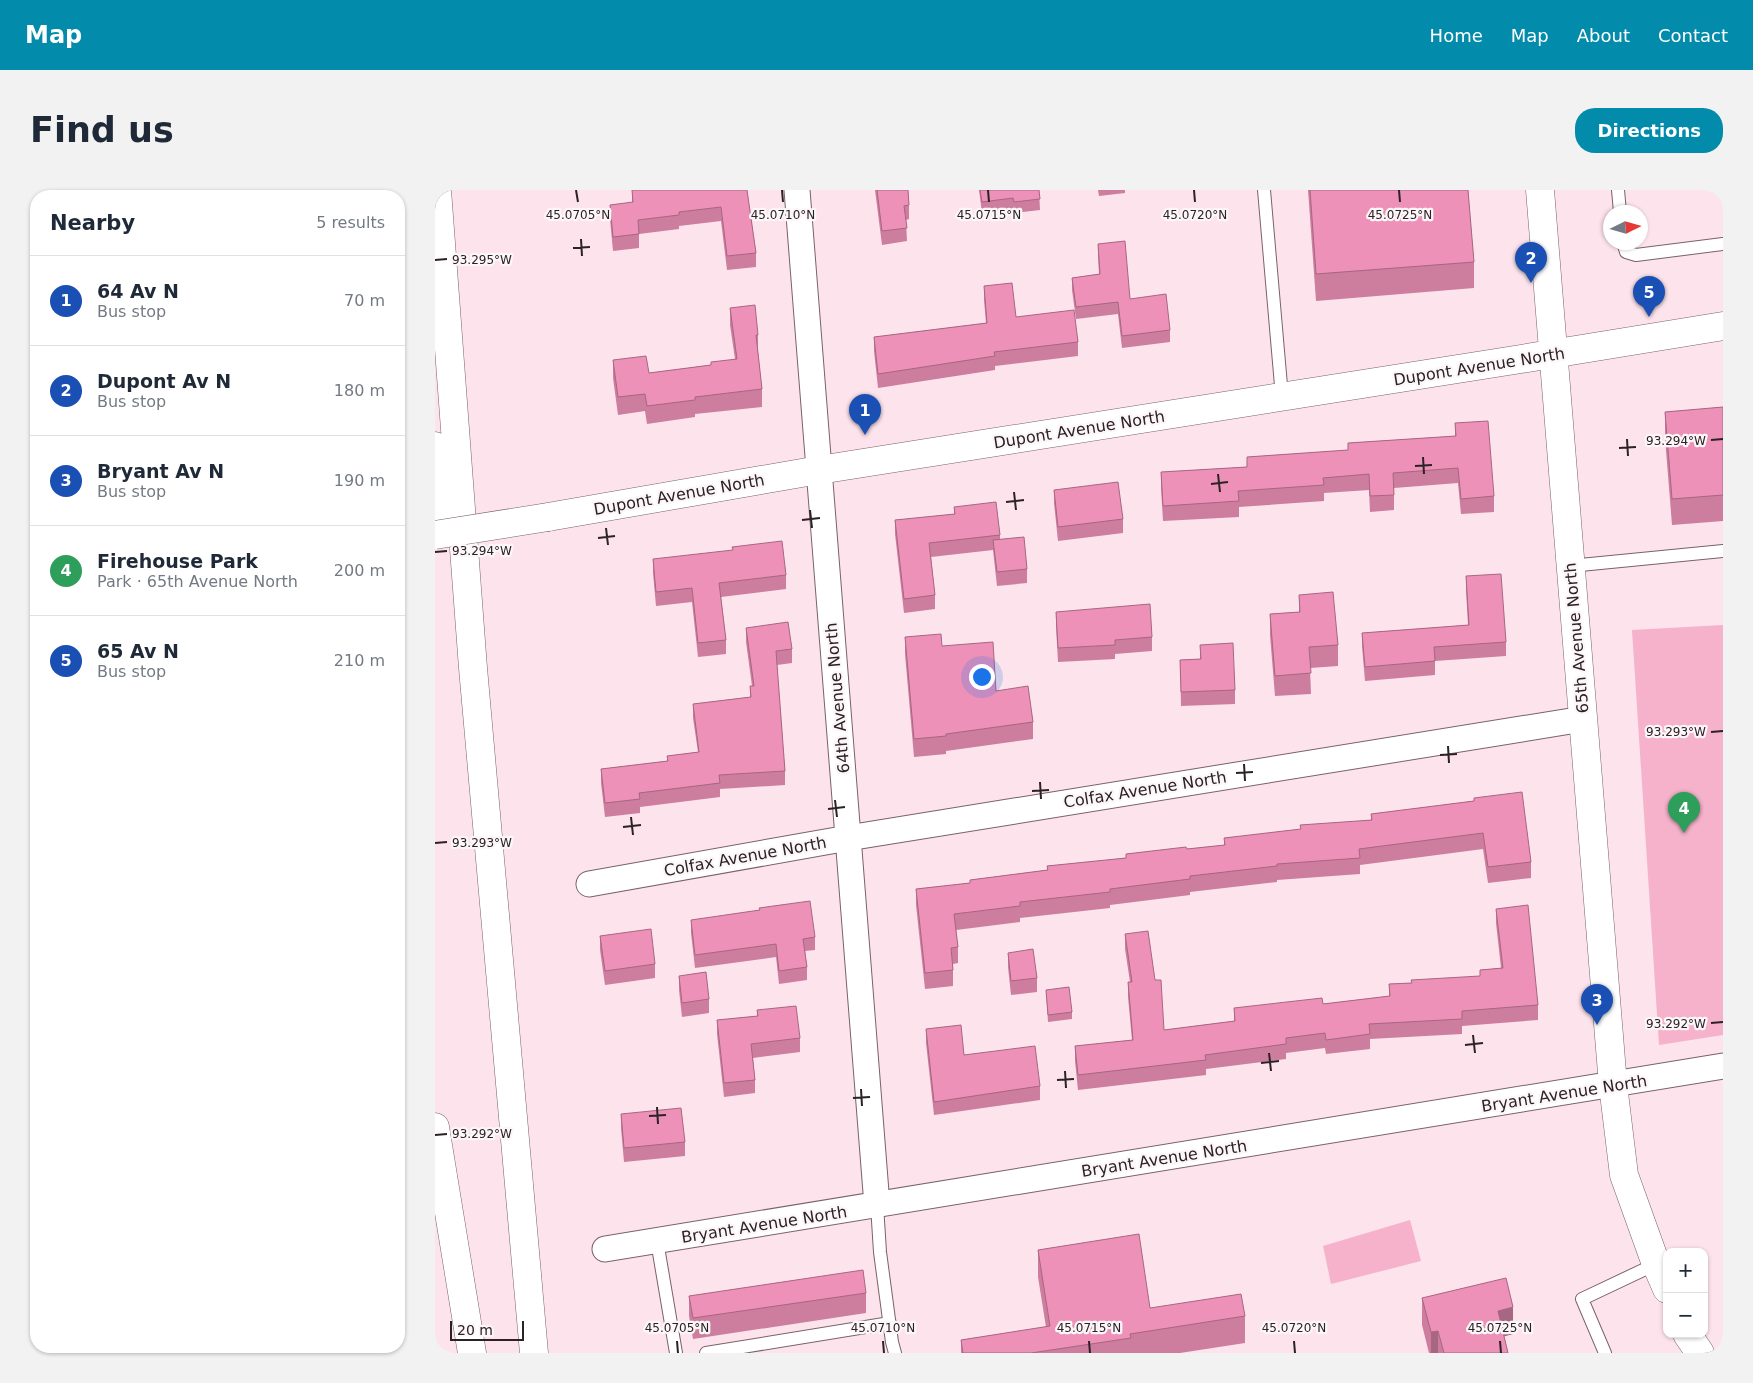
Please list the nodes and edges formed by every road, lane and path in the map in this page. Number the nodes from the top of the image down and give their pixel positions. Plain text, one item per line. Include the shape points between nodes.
1 (437, 190) edge
2 (797, 190) edge
3 (1264, 190) edge
4 (1540, 190) edge
5 (1618, 190) edge
6 (1619, 205) edge
7 (1723, 244) edge
8 (1626, 250) edge
9 (1723, 326) edge
10 (1553, 354) junction
11 (1282, 397) junction
12 (435, 446) edge
13 (819, 470) junction
14 (435, 535) edge
15 (1723, 551) edge
16 (1571, 566) junction
17 (1583, 719) junction
18 (848, 838) junction
19 (589, 884) dead end
20 (498, 941) junction
21 (1723, 1066) edge
22 (1613, 1085) junction
23 (435, 1127) edge
24 (877, 1205) junction
25 (657, 1241) junction
26 (605, 1249) dead end
27 (1656, 1264) junction
28 (1663, 1280) edge
29 (889, 1323) junction
30 (1690, 1338) edge
31 (472, 1353) edge
32 (534, 1353) edge
33 (676, 1353) edge
34 (706, 1353) edge
35 (895, 1353) edge
36 (1605, 1353) edge
37 (1700, 1353) edge

1 - 20 main road
2 - 13 street, 64th Avenue North
3 - 11 lane
4 - 10 main road, 65th Avenue North
5 - 6 lane
7 - 8 lane via 1636,255
9 - 10 main road, Dupont Avenue North
10 - 11 main road, Dupont Avenue North
10 - 16 main road, 65th Avenue North
11 - 13 main road, Dupont Avenue North
12 - 20 main road
13 - 14 main road, Dupont Avenue North, bridge
13 - 18 street, 64th Avenue North
15 - 16 lane
16 - 17 main road, 65th Avenue North
17 - 18 street, Colfax Avenue North
17 - 22 main road, 65th Avenue North
18 - 19 street, Colfax Avenue North
18 - 24 street, 64th Avenue North
20 - 32 main road
21 - 22 street, Bryant Avenue North
22 - 24 street, Bryant Avenue North
22 - 27 main road, 65th Avenue North via 1624,1176
23 - 31 main road
24 - 25 street, Bryant Avenue North
24 - 29 lane
25 - 26 street, Bryant Avenue North
25 - 33 lane
27 - 28 main road, 65th Avenue North
27 - 36 lane via 1581,1299
29 - 34 lane
29 - 35 lane
30 - 37 main road

